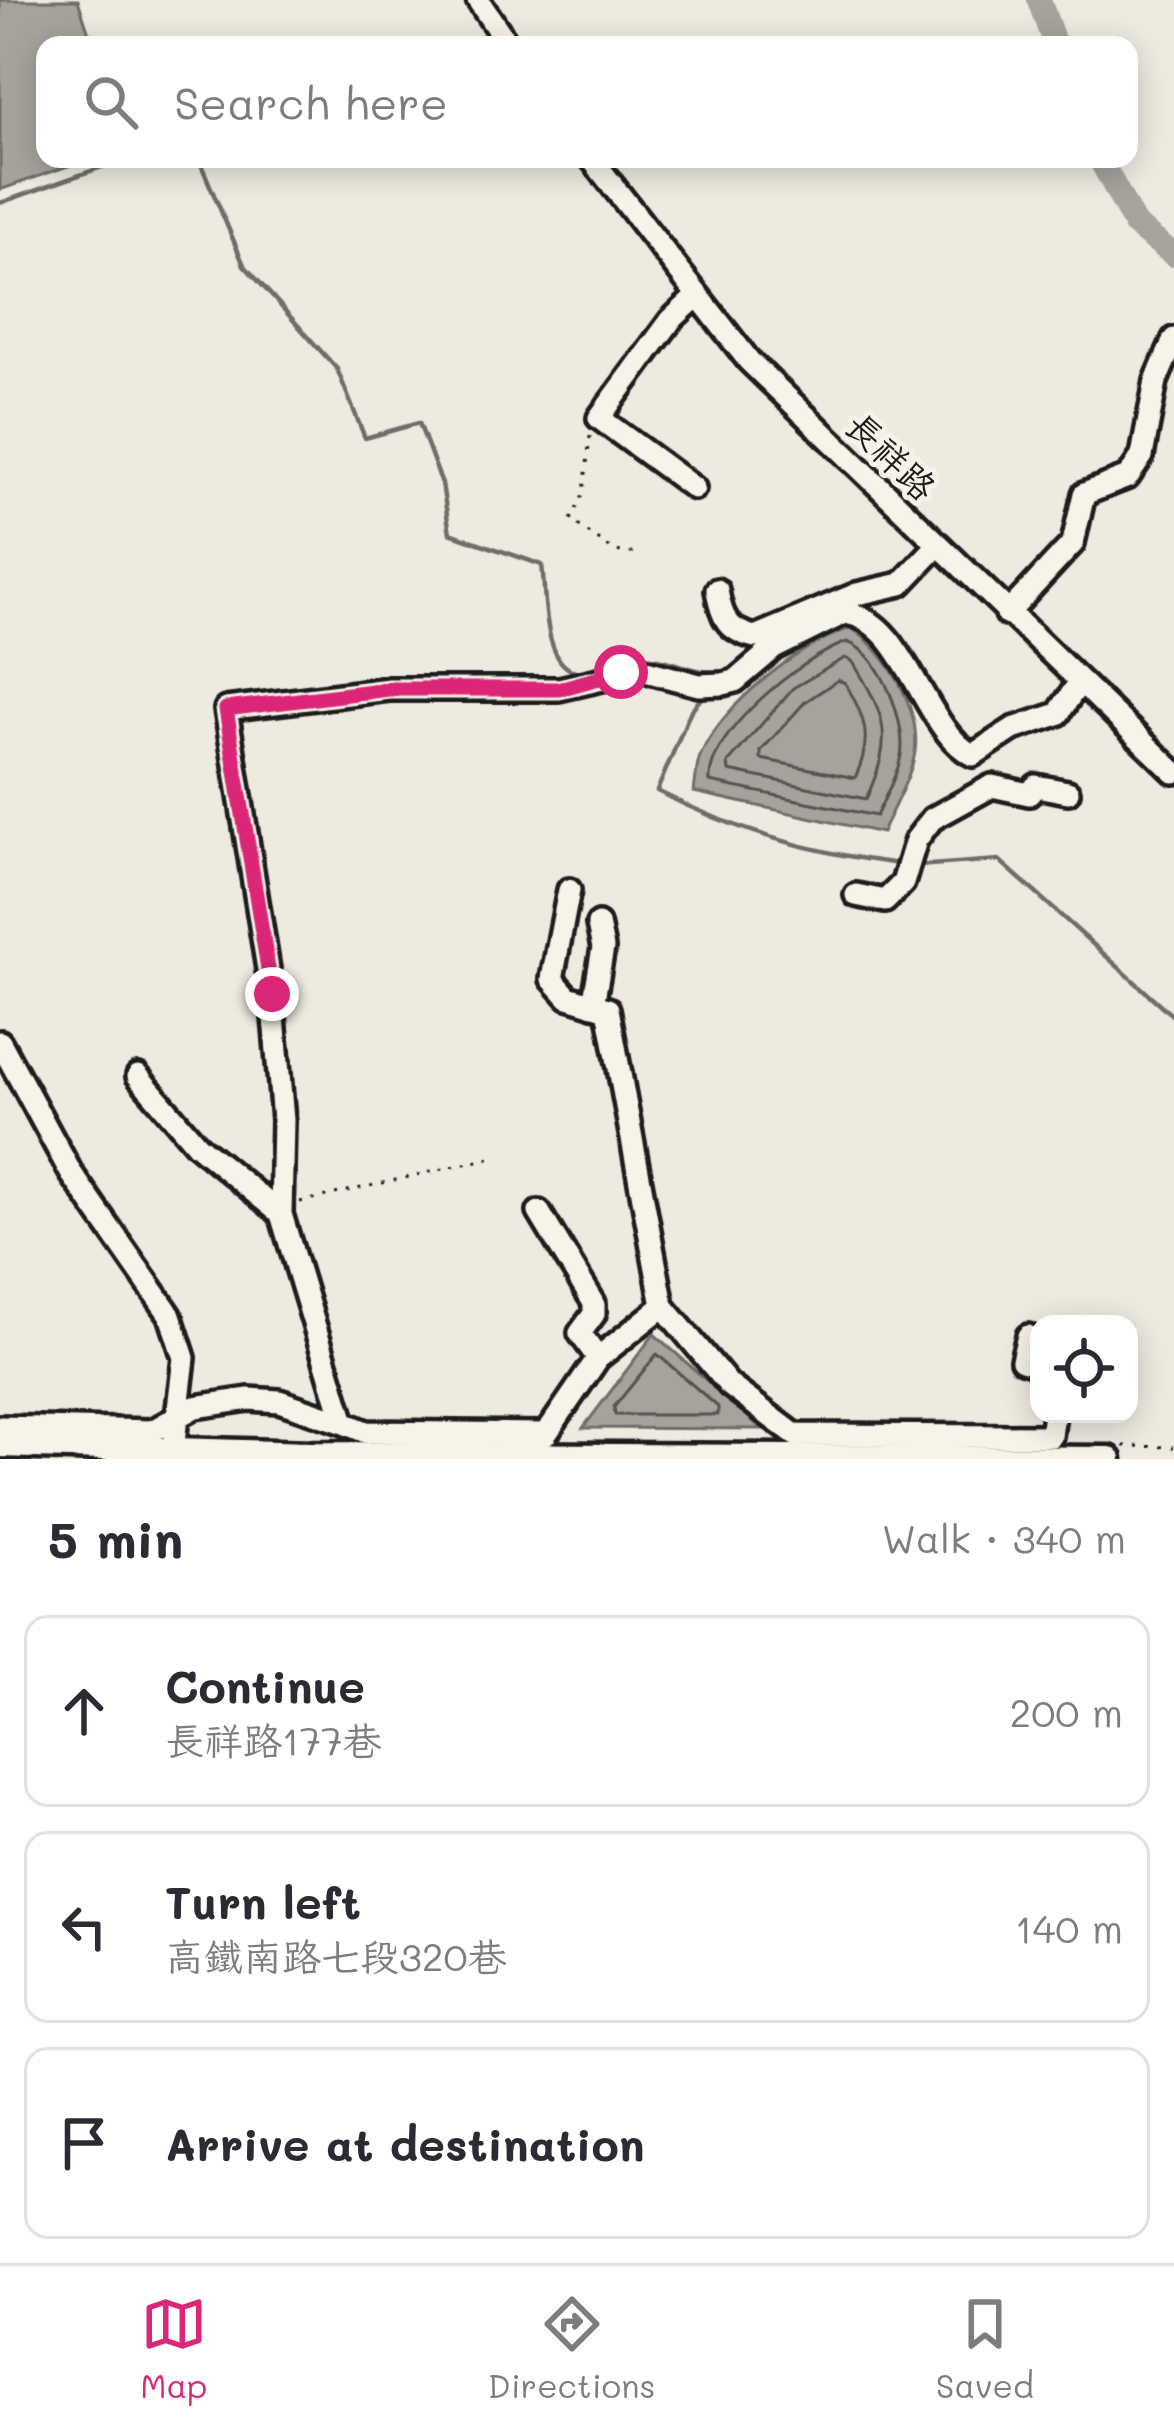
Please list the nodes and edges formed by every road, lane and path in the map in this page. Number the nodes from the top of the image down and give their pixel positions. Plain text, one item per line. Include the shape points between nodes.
1 (478, 0) edge
2 (502, 36) edge
3 (599, 168) edge
4 (697, 297) junction
5 (1174, 339) edge
6 (599, 418) junction
7 (694, 488) dead end
8 (937, 546) junction
9 (639, 554) dead end
10 (717, 590) dead end
11 (1007, 614) junction
12 (1079, 683) junction
13 (979, 755) junction
14 (1174, 772) edge
15 (992, 786) junction
16 (1068, 793) dead end
17 (569, 890) dead end
18 (856, 895) dead end
19 (598, 924) dead end
20 (593, 1005) junction
21 (0, 1042) edge
22 (138, 1076) dead end
23 (491, 1158) dead end
24 (281, 1209) junction
25 (538, 1212) dead end
26 (664, 1306) junction
27 (1028, 1336) dead end
28 (598, 1358) junction
29 (1030, 1362) edge
30 (174, 1414) junction
31 (344, 1423) junction
32 (1053, 1423) edge
33 (0, 1427) edge
34 (918, 1435) junction
35 (0, 1445) edge
36 (172, 1455) edge
37 (941, 1458) edge
38 (1108, 1459) edge

1 - 2 street
3 - 4 street, 長祥路
4 - 6 street
4 - 8 street, 長祥路 via 749,362
5 - 11 street via 1129,477 1084,494 1073,543
6 - 7 street
6 - 9 path via 571,520 614,551
8 - 10 street via 901,584 755,637 730,626
8 - 11 street, 長祥路
11 - 12 street, 長祥路
12 - 13 street via 1058,714 1013,729
12 - 14 street, 長祥路
13 - 15 street
13 - 24 street via 952,742 904,662 852,613 822,621 724,684 641,670 559,689 389,689 226,709 272,994
15 - 16 street
15 - 18 street via 924,827 903,883 885,901
17 - 20 street via 552,979 568,997
19 - 20 street via 603,948
20 - 26 street via 608,1009
21 - 30 street via 71,1173 170,1315 184,1358
22 - 24 street via 197,1145
23 - 24 path
24 - 31 street
25 - 28 street via 594,1303 580,1334
26 - 28 street
26 - 34 street via 729,1385 786,1431
27 - 29 street via 1022,1360
28 - 31 street via 546,1434 366,1432
30 - 31 street via 249,1399
30 - 33 street via 152,1431
30 - 36 street
32 - 34 street via 1051,1436
34 - 37 street
35 - 36 main road
36 - 37 main road
37 - 38 main road

